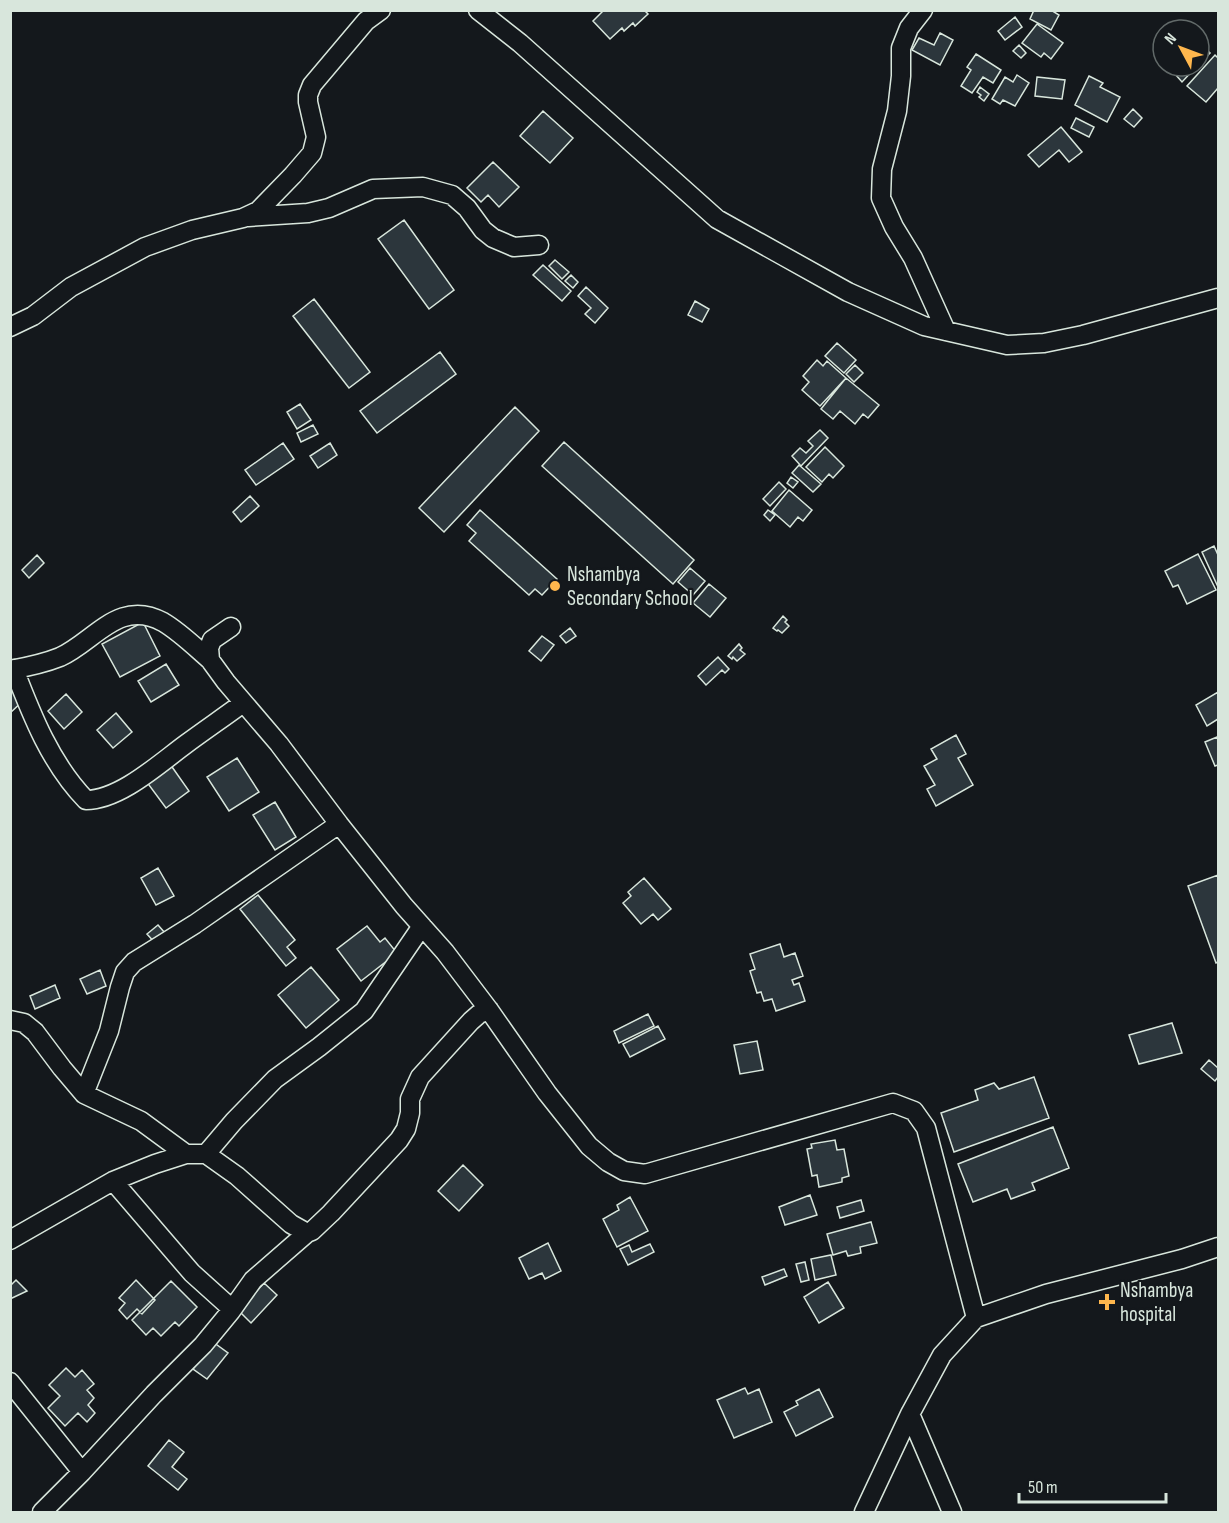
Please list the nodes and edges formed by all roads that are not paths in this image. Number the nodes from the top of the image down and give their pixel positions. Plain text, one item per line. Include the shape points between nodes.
1 (381, 10) edge
2 (478, 10) edge
3 (924, 10) edge
4 (243, 218) junction
5 (539, 245) dead end
6 (1218, 298) edge
7 (10, 327) edge
8 (946, 331) junction
9 (231, 627) dead end
10 (210, 660) junction
11 (12, 670) edge
12 (243, 703) junction
13 (339, 824) junction
14 (422, 926) junction
15 (489, 1010) junction
16 (11, 1019) edge
17 (84, 1094) junction
18 (186, 1154) junction
19 (206, 1154) junction
20 (113, 1181) junction
21 (307, 1233) junction
22 (10, 1240) edge
23 (1218, 1247) edge
24 (232, 1309) junction
25 (976, 1318) junction
26 (10, 1382) edge
27 (910, 1414) junction
28 (82, 1472) junction
29 (42, 1512) edge
30 (864, 1512) edge
31 (952, 1512) edge

1 - 4 street via 366,21 312,85 308,102 316,137 312,153 266,204
2 - 8 street via 717,219 848,292 924,326
3 - 8 street via 909,28 901,48 902,76 882,169 881,198
4 - 5 street via 308,213 373,189 423,187 453,195 493,238 514,247
4 - 7 street via 145,247 71,287 33,316
6 - 8 street via 1044,343 1007,345
9 - 10 street via 212,640
10 - 11 street via 161,621 131,615 116,619 59,657
10 - 12 street
11 - 12 street via 55,760 86,800 116,793 139,779
12 - 13 street
13 - 14 street
13 - 17 street via 134,962 125,972 109,1031
14 - 15 street
14 - 19 street via 364,1011 275,1079
15 - 21 street via 471,1021 420,1077 410,1099 406,1129 399,1140
15 - 25 street via 547,1094 589,1146 624,1171 645,1174 893,1104 914,1111 926,1128
16 - 17 street via 35,1032
17 - 18 street via 141,1121
18 - 19 street
18 - 20 street
19 - 21 street
20 - 22 street
20 - 24 street via 176,1256
21 - 24 street via 253,1280
23 - 25 street via 1046,1294
24 - 28 street
25 - 27 street via 942,1355
26 - 28 street
27 - 30 street
27 - 31 street
28 - 29 street

